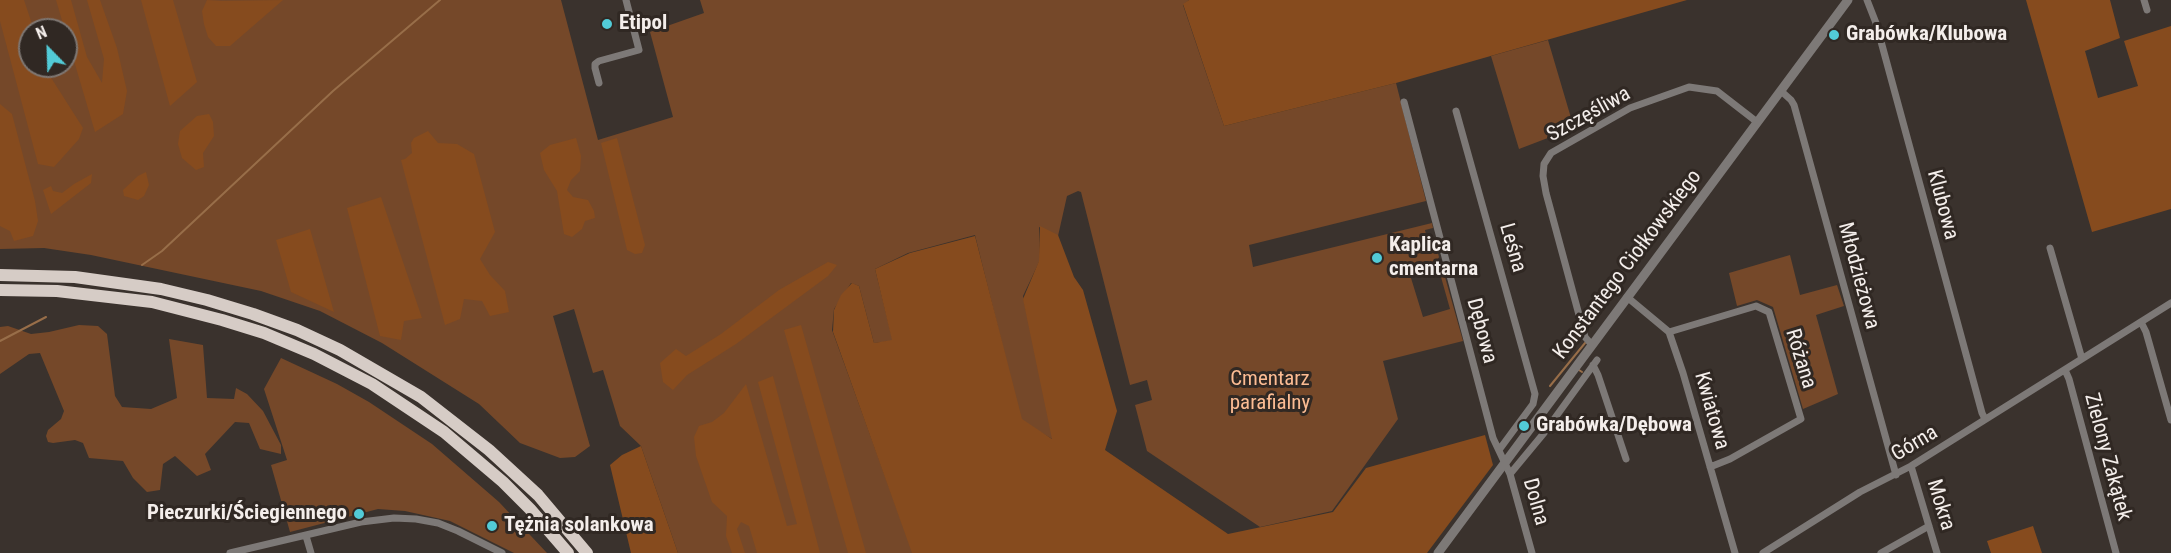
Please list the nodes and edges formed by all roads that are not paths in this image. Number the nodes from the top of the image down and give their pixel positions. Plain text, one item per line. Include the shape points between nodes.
1 (626, 0) edge
2 (1848, 0) edge
3 (1867, 0) edge
4 (2144, 0) edge
5 (2147, 10) dead end
6 (599, 83) dead end
7 (1780, 91) junction
8 (1404, 102) dead end
9 (1456, 111) dead end
10 (1757, 122) junction
11 (2050, 248) dead end
12 (0, 275) edge
13 (0, 290) edge
14 (1627, 297) junction
15 (2171, 303) edge
16 (2141, 322) junction
17 (1669, 332) junction
18 (1592, 345) junction
19 (340, 350) junction
20 (2082, 359) junction
21 (333, 363) junction
22 (2065, 370) junction
23 (1985, 419) junction
24 (2171, 420) edge
25 (1499, 450) junction
26 (1626, 459) dead end
27 (1505, 461) junction
28 (1911, 466) junction
29 (1710, 467) junction
30 (1510, 474) junction
31 (1896, 475) junction
32 (1929, 526) junction
33 (306, 536) junction
34 (497, 552) edge
35 (230, 553) edge
36 (311, 553) edge
37 (568, 553) edge
38 (587, 553) edge
39 (1438, 553) edge
40 (1532, 553) edge
41 (1735, 553) edge
42 (1763, 553) edge
43 (1881, 553) edge
44 (1937, 553) edge
45 (2116, 553) edge

1 - 6 street via 639,50 595,64
2 - 7 street, Konstantego Ciołkowskiego
3 - 23 street, Klubowa
4 - 5 street
7 - 10 street, Konstantego Ciołkowskiego
7 - 31 street, Młodzieżowa via 1794,105
8 - 25 street, Dębowa
9 - 25 street, Leśna via 1536,394 1533,404
10 - 14 street, Konstantego Ciołkowskiego
10 - 18 street, Szczęśliwa via 1717,91 1689,87 1630,108 1551,153 1543,170 1546,193 1585,337
11 - 20 street
12 - 19 highway via 75,277 160,289 253,314
13 - 21 highway via 82,293 182,308 264,333
14 - 17 street
14 - 18 street, Konstantego Ciołkowskiego
15 - 16 street, Górna
16 - 20 street, Górna
16 - 24 street
17 - 29 street, Kwiatowa
17 - 29 street, Różana via 1756,306 1769,312 1801,419
18 - 27 street, Konstantego Ciołkowskiego
19 - 21 highway
19 - 38 highway via 421,397 489,450 537,495
20 - 22 street, Górna
21 - 37 highway via 411,409 462,446 530,509
22 - 23 street, Górna
22 - 45 street, Zielony Zakątek
23 - 28 street, Górna
25 - 27 street, Dębowa
26 - 30 street via 1595,362
27 - 30 street, Dolna
27 - 39 street, Konstantego Ciołkowskiego
28 - 31 street, Górna
28 - 32 street, Mokra
29 - 41 street, Kwiatowa
30 - 40 street, Dolna
31 - 42 street, Górna via 1860,492
32 - 43 street
32 - 44 street, Mokra
33 - 34 street via 385,518 416,519 451,528
33 - 35 street
33 - 36 street

